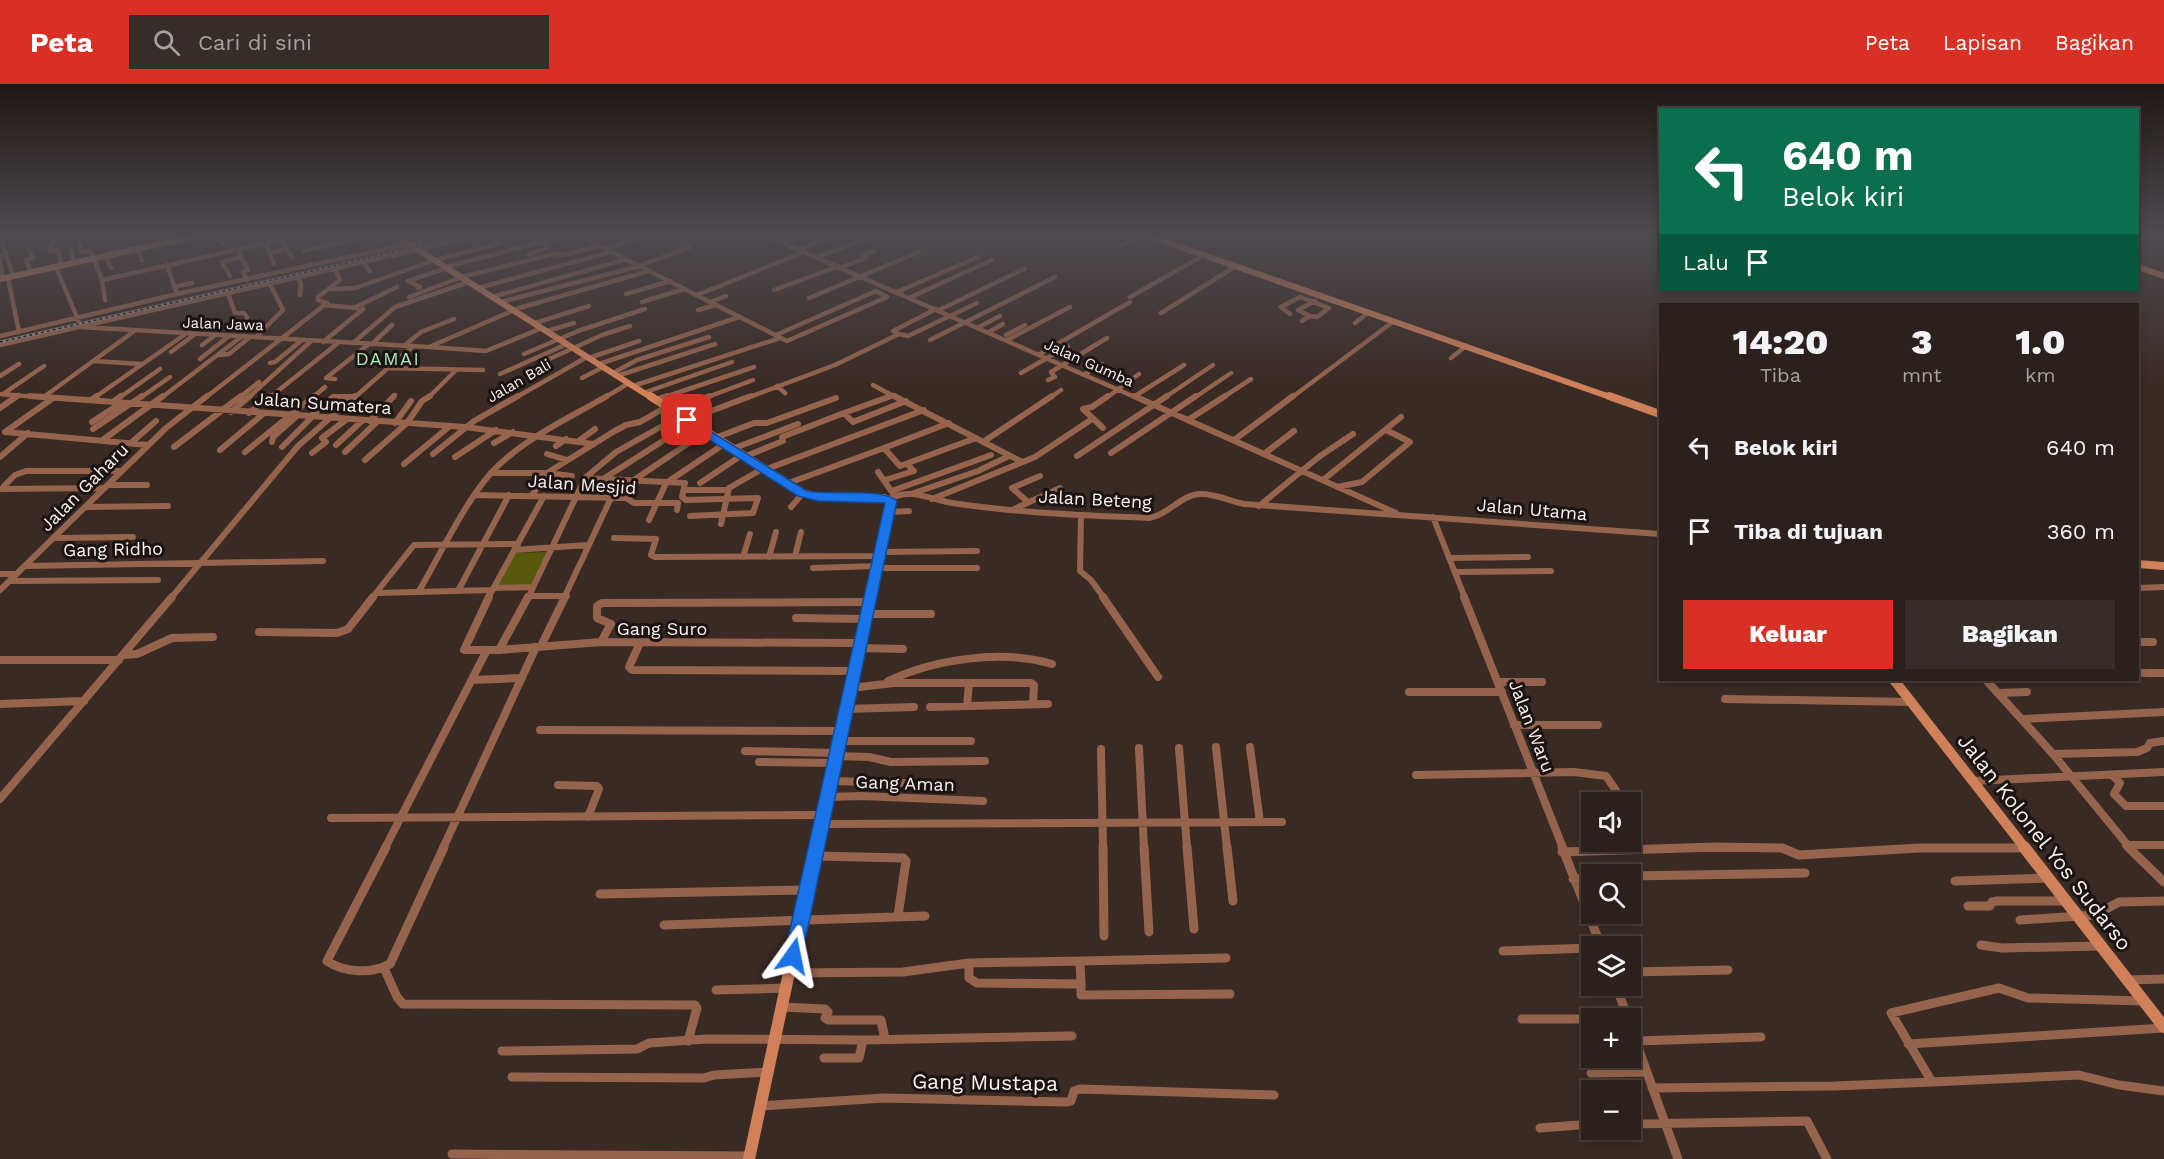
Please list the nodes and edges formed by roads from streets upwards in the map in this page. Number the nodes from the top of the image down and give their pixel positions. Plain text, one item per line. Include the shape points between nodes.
1 (8, 286) edge
2 (66, 286) edge
3 (103, 286) edge
4 (178, 286) edge
5 (216, 286) edge
6 (261, 286) edge
7 (271, 286) edge
8 (301, 286) edge
9 (332, 286) edge
10 (360, 286) edge
11 (445, 286) edge
12 (449, 286) edge
13 (475, 286) edge
14 (491, 286) edge
15 (532, 286) edge
16 (564, 286) edge
17 (591, 286) edge
18 (653, 286) edge
19 (679, 286) edge
20 (714, 286) edge
21 (785, 286) edge
22 (836, 286) edge
23 (885, 286) edge
24 (907, 286) edge
25 (935, 286) edge
26 (988, 286) edge
27 (1037, 286) edge
28 (1153, 286) edge
29 (1204, 286) edge
30 (1294, 286) edge
31 (174, 287) joint
32 (396, 287) dead end
33 (328, 289) junction
34 (479, 289) junction
35 (684, 289) junction
36 (774, 290) dead end
37 (895, 291) junction
38 (883, 293) junction
39 (177, 294) junction
40 (228, 294) junction
41 (626, 294) dead end
42 (695, 294) junction
43 (300, 295) dead end
44 (726, 296) dead end
45 (1322, 296) junction
46 (409, 297) dead end
47 (492, 297) junction
48 (683, 297) dead end
49 (911, 297) junction
50 (809, 298) dead end
51 (105, 300) dead end
52 (501, 302) junction
53 (642, 302) dead end
54 (1313, 302) junction
55 (713, 303) junction
56 (977, 303) dead end
57 (324, 305) junction
58 (589, 306) dead end
59 (1070, 307) dead end
60 (354, 308) junction
61 (645, 309) dead end
62 (513, 310) junction
63 (698, 310) dead end
64 (938, 310) junction
65 (1368, 312) junction
66 (1161, 313) dead end
67 (1290, 314) dead end
68 (953, 316) junction
69 (1000, 316) dead end
70 (1310, 316) junction
71 (739, 317) junction
72 (77, 319) junction
73 (454, 319) dead end
74 (1302, 321) dead end
75 (1394, 321) junction
76 (968, 322) junction
77 (535, 323) junction
78 (574, 323) dead end
79 (1355, 323) dead end
80 (1003, 324) dead end
81 (1025, 324) dead end
82 (392, 325) dead end
83 (630, 326) dead end
84 (81, 327) junction
85 (979, 327) junction
86 (244, 330) dead end
87 (545, 330) junction
88 (19, 332) junction
89 (133, 332) junction
90 (989, 332) junction
91 (899, 334) junction
92 (184, 335) junction
93 (194, 335) junction
94 (0, 336) edge
95 (214, 336) junction
96 (229, 336) junction
97 (240, 337) junction
98 (253, 337) junction
99 (709, 337) dead end
100 (778, 337) junction
101 (280, 338) junction
102 (1107, 338) dead end
103 (559, 339) junction
104 (1004, 339) junction
105 (302, 340) junction
106 (930, 340) dead end
107 (311, 341) junction
108 (639, 341) dead end
109 (323, 342) junction
110 (338, 343) junction
111 (353, 343) junction
112 (370, 344) junction
113 (715, 344) dead end
114 (202, 345) dead end
115 (391, 346) junction
116 (404, 346) junction
117 (413, 346) junction
118 (570, 346) junction
119 (1068, 346) dead end
120 (1466, 346) junction
121 (0, 347) edge
122 (218, 347) junction
123 (429, 347) junction
124 (228, 348) junction
125 (171, 352) dead end
126 (384, 352) dead end
127 (524, 354) dead end
128 (1040, 354) junction
129 (220, 355) junction
130 (588, 357) junction
131 (1048, 358) junction
132 (1451, 358) dead end
133 (200, 359) dead end
134 (93, 360) junction
135 (546, 360) dead end
136 (732, 362) dead end
137 (270, 363) dead end
138 (524, 363) junction
139 (19, 364) dead end
140 (142, 364) junction
141 (1064, 364) junction
142 (1102, 364) dead end
143 (1184, 365) dead end
144 (1213, 365) dead end
145 (44, 366) dead end
146 (601, 366) junction
147 (754, 367) dead end
148 (388, 368) junction
149 (534, 368) dead end
150 (160, 369) dead end
151 (456, 370) junction
152 (483, 370) dead end
153 (1022, 372) dead end
154 (1231, 373) dead end
155 (500, 374) dead end
156 (1085, 374) junction
157 (1139, 374) dead end
158 (615, 375) junction
159 (0, 376) edge
160 (170, 377) dead end
161 (582, 378) dead end
162 (1251, 379) dead end
163 (335, 380) dead end
164 (753, 380) dead end
165 (1048, 380) dead end
166 (259, 381) dead end
167 (873, 384) dead end
168 (631, 385) junction
169 (777, 386) junction
170 (325, 387) dead end
171 (1118, 389) junction
172 (1061, 390) dead end
173 (643, 393) junction
174 (785, 393) dead end
175 (1, 394) edge
176 (20, 395) junction
177 (395, 395) dead end
178 (894, 395) junction
179 (45, 396) junction
180 (1134, 396) junction
181 (353, 397) junction
182 (53, 398) junction
183 (836, 398) dead end
184 (91, 400) junction
185 (655, 400) junction
186 (411, 401) dead end
187 (906, 401) junction
188 (113, 402) junction
189 (121, 403) junction
190 (131, 403) junction
191 (150, 405) junction
192 (1153, 405) junction
193 (793, 406) dead end
194 (0, 408) edge
195 (190, 408) junction
196 (669, 409) junction
197 (924, 410) junction
198 (222, 411) junction
199 (800, 411) junction
200 (231, 412) junction
201 (1170, 412) junction
202 (249, 413) junction
203 (844, 413) junction
204 (263, 414) junction
205 (1659, 414) edge
206 (289, 416) junction
207 (297, 416) junction
208 (311, 417) junction
209 (1401, 417) dead end
210 (329, 418) junction
211 (346, 419) junction
212 (1092, 419) junction
213 (686, 420) junction
214 (1188, 420) junction
215 (156, 421) dead end
216 (366, 421) junction
217 (92, 422) dead end
218 (378, 422) junction
219 (395, 423) junction
220 (407, 423) junction
221 (948, 423) junction
222 (798, 424) dead end
223 (450, 426) junction
224 (465, 427) junction
225 (1103, 428) dead end
226 (93, 429) dead end
227 (596, 429) dead end
228 (495, 430) junction
229 (1386, 430) junction
230 (3, 431) edge
231 (1293, 431) dead end
232 (513, 432) junction
233 (705, 432) junction
234 (28, 433) junction
235 (1353, 434) dead end
236 (539, 436) junction
237 (715, 438) junction
238 (976, 438) junction
239 (566, 439) junction
240 (104, 440) junction
241 (580, 440) junction
242 (1234, 440) junction
243 (132, 442) junction
244 (272, 442) dead end
245 (983, 442) junction
246 (494, 443) dead end
247 (594, 444) junction
248 (724, 444) junction
249 (148, 445) junction
250 (336, 445) dead end
251 (556, 446) dead end
252 (0, 447) edge
253 (174, 447) dead end
254 (282, 447) dead end
255 (10, 448) junction
256 (884, 448) junction
257 (732, 449) junction
258 (220, 450) dead end
259 (245, 452) dead end
260 (345, 452) dead end
261 (312, 453) dead end
262 (1111, 453) dead end
263 (433, 454) dead end
264 (547, 454) dead end
265 (1264, 454) junction
266 (991, 455) dead end
267 (743, 456) junction
268 (1010, 456) junction
269 (1077, 456) dead end
270 (0, 457) edge
271 (455, 457) dead end
272 (365, 460) dead end
273 (567, 460) junction
274 (1022, 462) junction
275 (404, 464) dead end
276 (907, 464) junction
277 (763, 469) junction
278 (121, 471) junction
279 (1301, 471) junction
280 (878, 472) dead end
281 (491, 473) junction
282 (547, 473) junction
283 (572, 476) dead end
284 (1040, 476) dead end
285 (585, 478) junction
286 (603, 479) junction
287 (885, 480) junction
288 (1323, 480) junction
289 (631, 482) junction
290 (666, 483) junction
291 (700, 483) dead end
292 (147, 484) dead end
293 (786, 484) junction
294 (107, 486) junction
295 (1337, 487) junction
296 (1060, 488) dead end
297 (685, 490) junction
298 (728, 490) junction
299 (1, 491) edge
300 (803, 493) junction
301 (910, 494) junction
302 (475, 495) junction
303 (509, 495) junction
304 (532, 495) junction
305 (892, 495) junction
306 (544, 496) junction
307 (575, 498) junction
308 (611, 498) junction
309 (728, 499) junction
310 (932, 499) junction
311 (1028, 502) junction
312 (657, 503) junction
313 (168, 506) dead end
314 (1259, 506) junction
315 (86, 507) junction
316 (791, 507) dead end
317 (677, 510) dead end
318 (1012, 510) junction
319 (909, 511) dead end
320 (889, 512) junction
321 (723, 515) junction
322 (1081, 515) junction
323 (690, 516) dead end
324 (1401, 516) junction
325 (1433, 516) junction
326 (649, 520) dead end
327 (721, 524) dead end
328 (776, 532) dead end
329 (801, 532) dead end
330 (750, 534) dead end
331 (1659, 534) edge
332 (133, 537) dead end
333 (54, 538) junction
334 (614, 538) dead end
335 (446, 544) junction
336 (482, 544) junction
337 (588, 545) junction
338 (516, 547) junction
339 (552, 547) junction
340 (977, 551) dead end
341 (908, 552) junction
342 (795, 556) junction
343 (743, 557) junction
344 (769, 557) junction
345 (1528, 557) dead end
346 (1449, 558) junction
347 (879, 560) junction
348 (324, 561) dead end
349 (201, 562) junction
350 (2139, 564) edge
351 (26, 566) junction
352 (2164, 566) edge
353 (904, 567) junction
354 (813, 568) dead end
355 (977, 568) dead end
356 (1551, 571) dead end
357 (1455, 572) junction
358 (0, 574) edge
359 (17, 574) junction
360 (158, 580) dead end
361 (10, 581) junction
362 (533, 587) junction
363 (2163, 587) edge
364 (2139, 588) edge
365 (493, 589) junction
366 (0, 590) edge
367 (418, 591) junction
368 (458, 591) junction
369 (378, 593) junction
370 (529, 596) junction
371 (567, 596) junction
372 (870, 602) junction
373 (930, 614) dead end
374 (867, 616) junction
375 (796, 618) dead end
376 (259, 632) dead end
377 (213, 637) dead end
378 (601, 642) junction
379 (2139, 642) edge
380 (2153, 642) dead end
381 (640, 643) junction
382 (539, 646) junction
383 (860, 646) junction
384 (903, 649) dead end
385 (487, 650) junction
386 (499, 650) junction
387 (121, 657) junction
388 (0, 660) edge
389 (1052, 664) dead end
390 (855, 671) junction
391 (2139, 673) edge
392 (2164, 673) edge
393 (1158, 677) dead end
394 (522, 678) junction
395 (472, 680) junction
396 (1895, 681) edge
397 (1987, 681) edge
398 (1498, 682) junction
399 (1542, 682) dead end
400 (969, 683) junction
401 (884, 684) junction
402 (851, 688) junction
403 (1409, 692) dead end
404 (1502, 692) junction
405 (2027, 692) dead end
406 (1998, 693) junction
407 (1725, 699) dead end
408 (84, 701) junction
409 (1912, 702) junction
410 (0, 704) edge
411 (1033, 704) junction
412 (1048, 704) dead end
413 (967, 706) junction
414 (914, 707) dead end
415 (930, 707) dead end
416 (847, 708) junction
417 (2164, 712) edge
418 (2024, 719) junction
419 (1514, 725) junction
420 (1598, 725) dead end
421 (540, 730) dead end
422 (841, 736) junction
423 (971, 741) dead end
424 (2164, 741) edge
425 (1216, 747) dead end
426 (1250, 747) dead end
427 (1139, 748) dead end
428 (1179, 748) dead end
429 (1101, 749) dead end
430 (745, 751) dead end
431 (2053, 754) junction
432 (836, 757) junction
433 (985, 761) dead end
434 (759, 762) dead end
435 (2164, 772) edge
436 (1533, 774) junction
437 (1416, 775) dead end
438 (2113, 776) junction
439 (2072, 777) junction
440 (831, 781) junction
441 (1973, 781) junction
442 (905, 783) dead end
443 (558, 785) dead end
444 (1617, 792) edge
445 (827, 797) junction
446 (0, 800) edge
447 (983, 801) dead end
448 (2164, 806) edge
449 (401, 816) junction
450 (588, 817) junction
451 (332, 818) dead end
452 (457, 819) junction
453 (823, 819) junction
454 (1144, 822) junction
455 (1186, 822) junction
456 (1224, 822) junction
457 (1260, 822) junction
458 (1282, 822) dead end
459 (1103, 823) junction
460 (2126, 845) junction
461 (2164, 845) edge
462 (2025, 848) junction
463 (1562, 852) junction
464 (814, 856) junction
465 (1805, 873) dead end
466 (1641, 876) edge
467 (2048, 878) junction
468 (1573, 879) junction
469 (1581, 879) edge
470 (2163, 880) edge
471 (1955, 881) dead end
472 (807, 890) junction
473 (600, 894) dead end
474 (2066, 901) junction
475 (2164, 901) edge
476 (1233, 902) dead end
477 (1968, 906) dead end
478 (898, 916) junction
479 (925, 916) dead end
480 (2078, 916) junction
481 (801, 920) junction
482 (2020, 920) dead end
483 (664, 925) dead end
484 (1194, 929) dead end
485 (1149, 932) dead end
486 (1104, 936) dead end
487 (1597, 936) edge
488 (1981, 945) dead end
489 (2101, 946) junction
490 (1581, 948) edge
491 (1503, 951) dead end
492 (1226, 958) dead end
493 (1080, 961) junction
494 (969, 963) junction
495 (384, 968) junction
496 (1728, 970) dead end
497 (1641, 972) edge
498 (789, 973) junction
499 (2164, 979) edge
500 (2127, 980) junction
501 (1081, 984) junction
502 (786, 988) junction
503 (716, 990) dead end
504 (1230, 994) dead end
505 (2143, 1001) junction
506 (782, 1007) junction
507 (1522, 1019) dead end
508 (1581, 1019) edge
509 (2164, 1028) edge
510 (1072, 1036) dead end
511 (1761, 1037) dead end
512 (885, 1039) junction
513 (775, 1040) junction
514 (688, 1041) junction
515 (863, 1041) junction
516 (1641, 1041) edge
517 (1908, 1044) junction
518 (502, 1052) dead end
519 (1641, 1055) edge
520 (824, 1058) dead end
521 (768, 1072) junction
522 (1647, 1072) junction
523 (1591, 1073) dead end
524 (512, 1077) dead end
525 (1932, 1082) junction
526 (1652, 1088) junction
527 (2164, 1091) edge
528 (1274, 1095) dead end
529 (760, 1106) junction
530 (1641, 1124) edge
531 (1581, 1125) edge
532 (1664, 1125) junction
533 (1540, 1128) dead end
534 (452, 1154) dead end
535 (749, 1158) edge
536 (1678, 1159) edge
537 (1827, 1159) edge

1 - 88 street
2 - 72 street
3 - 51 street
4 - 31 street
5 - 39 street
6 - 40 street
7 - 98 street via 283,310
8 - 43 street
9 - 33 street
10 - 33 street
11 - 46 street
12 - 111 street via 395,307
13 - 34 street
14 - 34 street
15 - 47 street
16 - 52 street
17 - 62 street, Jalan Jawa
18 - 41 street
19 - 35 street
20 - 42 street
21 - 36 street
22 - 50 street
23 - 37 street, Jalan Gumba
24 - 37 street
25 - 49 street
26 - 64 street
27 - 76 street
28 - 128 street
29 - 66 street
30 - 45 street
31 - 39 street
32 - 60 street
33 - 57 street via 318,297 327,303
34 - 47 street
35 - 42 street
35 - 53 street
37 - 38 street
37 - 49 street, Jalan Gumba
38 - 100 street via 876,291
38 - 100 street via 888,296 787,341
39 - 72 street
40 - 84 street
40 - 86 street via 235,313 248,316
42 - 48 street
42 - 55 street
44 - 55 street
45 - 54 street
45 - 65 street
47 - 52 street
49 - 64 street, Jalan Gumba
52 - 62 street
54 - 67 street via 1300,297 1281,308
54 - 70 street via 1298,309
54 - 70 street via 1329,308
55 - 63 street
55 - 71 street
56 - 68 street
57 - 60 street
57 - 101 street, Jalan Gaharu
58 - 77 street
59 - 104 street
60 - 109 street via 363,309
61 - 103 street
62 - 77 street
62 - 123 street, Jalan Jawa
64 - 68 street, Jalan Gumba
64 - 91 street via 893,331
65 - 75 street
65 - 79 street
68 - 76 street, Jalan Gumba
68 - 91 street via 908,336
69 - 85 street
70 - 74 street
71 - 100 street
71 - 146 street
72 - 84 street
72 - 88 street
73 - 116 street via 421,332
75 - 120 street
75 - 242 street
76 - 85 street, Jalan Gumba
76 - 106 street
77 - 87 street
78 - 87 street, Jalan Jawa
80 - 90 street
81 - 104 street
82 - 112 street
83 - 118 street
84 - 89 street, Jalan Jawa
84 - 121 street
85 - 90 street, Jalan Gumba
87 - 103 street
87 - 123 street, Jalan Jawa via 486,351
88 - 94 street
89 - 92 street, Jalan Jawa
89 - 134 street
90 - 104 street, Jalan Gumba
91 - 169 street via 835,365
92 - 93 street, Jalan Jawa
92 - 140 street
93 - 95 street, Jalan Jawa
93 - 125 street
95 - 96 street, Jalan Jawa
95 - 114 street
96 - 97 street, Jalan Jawa
96 - 122 street
97 - 98 street, Jalan Jawa
97 - 124 street
98 - 101 street, Jalan Jawa
98 - 129 street via 229,354
99 - 158 street via 637,360
100 - 168 street
101 - 105 street, Jalan Jawa
101 - 195 street, Jalan Gaharu
102 - 141 street
103 - 118 street
103 - 127 street
104 - 128 street, Jalan Gumba
105 - 107 street, Jalan Jawa
105 - 137 street
107 - 109 street, Jalan Jawa
107 - 200 street
108 - 130 street, Jalan Bali
109 - 110 street, Jalan Jawa
110 - 111 street, Jalan Jawa
110 - 202 street
111 - 112 street, Jalan Jawa
112 - 115 street, Jalan Jawa
112 - 163 street via 326,378
113 - 158 street
115 - 116 street, Jalan Jawa
115 - 126 street
116 - 117 street, Jalan Jawa
117 - 123 street, Jalan Jawa
117 - 148 street
118 - 130 street
118 - 135 street
118 - 138 street
119 - 131 street
120 - 132 street
120 - 205 street
122 - 124 street
122 - 133 street
124 - 129 street
128 - 131 street, Jalan Gumba
129 - 191 street
130 - 146 street
130 - 224 street, Jalan Bali
131 - 141 street, Jalan Gumba
131 - 153 street
134 - 140 street
134 - 179 street
136 - 173 street
138 - 149 street
138 - 155 street
139 - 159 street
140 - 184 street
141 - 156 street, Jalan Gumba
141 - 165 street via 1051,372 1055,377
142 - 156 street
143 - 180 street
144 - 192 street
145 - 175 street
146 - 158 street
146 - 161 street
147 - 185 street
148 - 151 street
148 - 181 street
150 - 188 street
151 - 152 street
151 - 220 street via 422,401
154 - 201 street
156 - 171 street, Jalan Gumba
157 - 171 street
158 - 168 street
160 - 190 street
162 - 214 street
164 - 196 street
166 - 198 street
167 - 178 street
168 - 173 street
168 - 236 street
169 - 174 street
169 - 213 street
170 - 206 street
171 - 180 street, Jalan Gumba
171 - 212 street via 1083,409
172 - 245 street
173 - 185 street
175 - 176 street, Jalan Sumatera
176 - 179 street, Jalan Sumatera
176 - 194 street
177 - 216 street
178 - 187 street
178 - 203 street
179 - 182 street, Jalan Sumatera
180 - 192 street, Jalan Gumba
181 - 208 street via 333,397
181 - 210 street
182 - 184 street, Jalan Sumatera
182 - 230 street
183 - 199 street
184 - 188 street, Jalan Sumatera
185 - 196 street
186 - 219 street
187 - 197 street
187 - 203 street via 853,422
188 - 189 street, Jalan Sumatera
189 - 190 street, Jalan Sumatera
189 - 217 street
190 - 191 street, Jalan Sumatera
190 - 226 street
191 - 195 street, Jalan Sumatera
191 - 240 street
192 - 201 street, Jalan Gumba
192 - 269 street
193 - 199 street
195 - 198 street, Jalan Sumatera
195 - 249 street, Jalan Gaharu
196 - 213 street
196 - 247 street via 626,425
197 - 221 street
197 - 277 street
198 - 200 street, Jalan Sumatera
198 - 253 street
199 - 237 street
200 - 202 street, Jalan Sumatera
201 - 214 street, Jalan Gumba
201 - 262 street
202 - 204 street, Jalan Sumatera
203 - 267 street
204 - 206 street, Jalan Sumatera
204 - 258 street
206 - 207 street, Jalan Sumatera
206 - 259 street
207 - 208 street, Jalan Sumatera
207 - 244 street
208 - 210 street, Jalan Sumatera
208 - 254 street
209 - 229 street
210 - 211 street, Jalan Sumatera
210 - 349 street via 298,446
211 - 216 street, Jalan Sumatera
211 - 261 street via 322,438 326,441
212 - 225 street
212 - 274 street
213 - 233 street
213 - 285 street via 608,460
213 - 286 street
214 - 242 street, Jalan Gumba
215 - 243 street
216 - 218 street, Jalan Sumatera
216 - 250 street
218 - 219 street, Jalan Sumatera
218 - 260 street
219 - 220 street, Jalan Sumatera
220 - 223 street, Jalan Sumatera
220 - 272 street
221 - 238 street
221 - 256 street
222 - 257 street
223 - 224 street, Jalan Sumatera
223 - 275 street
224 - 228 street, Jalan Sumatera
224 - 263 street, Jalan Bali
227 - 241 street
228 - 232 street, Jalan Sumatera
228 - 271 street
229 - 288 street
229 - 295 street via 1410,442 1362,482
230 - 234 street
231 - 265 street
232 - 236 street, Jalan Sumatera
232 - 246 street
233 - 237 street
233 - 289 street
234 - 240 street
234 - 255 street
235 - 279 street
236 - 239 street, Jalan Sumatera
236 - 281 street
237 - 248 street
238 - 245 street
238 - 276 street
239 - 241 street, Jalan Sumatera
239 - 251 street
240 - 243 street
241 - 247 street, Jalan Sumatera
242 - 265 street, Jalan Gumba
243 - 249 street
245 - 268 street
247 - 273 street
248 - 257 street
248 - 290 street
249 - 278 street, Jalan Gaharu
252 - 255 street
255 - 270 street
256 - 276 street via 900,466
256 - 293 street
257 - 267 street
264 - 273 street
265 - 279 street, Jalan Gumba
266 - 305 street
267 - 277 street
267 - 291 street
268 - 274 street
268 - 301 street
273 - 282 street
274 - 310 street
276 - 287 street via 914,471
277 - 293 street
277 - 298 street via 737,481
278 - 294 street, Jalan Gaharu
278 - 299 street via 26,471 15,475
279 - 288 street, Jalan Gumba
279 - 314 street
280 - 287 street
281 - 282 street
281 - 302 street
282 - 283 street
282 - 304 street
284 - 311 street via 1012,488
285 - 286 street
285 - 307 street
286 - 289 street
287 - 305 street
288 - 295 street, Jalan Gumba
289 - 290 street
290 - 297 street via 686,483
290 - 312 street
292 - 294 street
293 - 300 street
294 - 299 street
294 - 315 street, Jalan Gaharu
295 - 324 street, Jalan Gumba
296 - 311 street
297 - 298 street
297 - 309 street via 683,500
298 - 309 street
300 - 305 street via 818,497
300 - 316 street
301 - 305 street, Jalan Beteng
301 - 310 street, Jalan Beteng
302 - 303 street, Jalan Mesjid
302 - 335 street
303 - 304 street, Jalan Mesjid
303 - 336 street
304 - 306 street, Jalan Mesjid
305 - 320 street
306 - 307 street, Jalan Mesjid
306 - 338 street
307 - 308 street, Jalan Mesjid
307 - 339 street
308 - 312 street, Jalan Mesjid
308 - 337 street
309 - 321 street
309 - 321 street via 758,498 753,513
310 - 318 street, Jalan Beteng
311 - 318 street
312 - 317 street, Jalan Mesjid via 678,503
312 - 326 street
313 - 315 street
314 - 322 street, Jalan Beteng via 1198,494 1156,518
314 - 324 street, Jalan Beteng
315 - 333 street, Jalan Gaharu
318 - 322 street, Jalan Beteng
319 - 320 street
320 - 347 street
321 - 323 street
321 - 327 street
322 - 393 street via 1080,571 1091,580
324 - 325 street, Jalan Utama
325 - 331 street, Jalan Utama
325 - 346 street, Jalan Waru
328 - 344 street
329 - 342 street
330 - 343 street
332 - 333 street
333 - 351 street, Jalan Gaharu
334 - 343 street via 656,539 653,557
335 - 336 street
335 - 367 street
335 - 369 street via 414,545
336 - 338 street
336 - 368 street
337 - 339 street
337 - 371 street
338 - 339 street
338 - 365 street
339 - 362 street
340 - 341 street
341 - 347 street
341 - 353 street
342 - 344 street
342 - 347 street
343 - 344 street
345 - 346 street
346 - 357 street, Jalan Waru
347 - 353 street
347 - 354 street
347 - 372 street
348 - 349 street, Gang Ridho
349 - 351 street, Gang Ridho
349 - 387 street
350 - 352 street
351 - 359 street, Jalan Gaharu
353 - 355 street
356 - 357 street
357 - 398 street, Jalan Waru
358 - 359 street
359 - 361 street, Jalan Gaharu
360 - 361 street
361 - 366 street, Jalan Gaharu
362 - 365 street
362 - 370 street
363 - 364 street
365 - 368 street
365 - 385 street, Gang Suro via 464,650
367 - 368 street
367 - 369 street
369 - 376 street via 343,632
370 - 371 street
370 - 386 street
371 - 382 street
372 - 374 street
372 - 378 street via 602,603 597,606 597,618 611,624
373 - 374 street
374 - 375 street
374 - 383 street
377 - 387 street via 172,638
378 - 381 street, Gang Suro
378 - 382 street, Gang Suro
379 - 380 street
381 - 383 street, Gang Suro
381 - 390 street via 629,667 632,670
382 - 386 street, Gang Suro
382 - 394 street
383 - 384 street, Gang Suro
383 - 390 street
385 - 386 street, Gang Suro
385 - 395 street
387 - 388 street
387 - 408 street
389 - 401 street via 1004,657 898,675
390 - 402 street
391 - 392 street
394 - 395 street
394 - 452 street
395 - 449 street
396 - 409 street, Jalan Kolonel Yos Sudarso
397 - 406 street
398 - 399 street
398 - 404 street, Jalan Waru
400 - 401 street
400 - 411 street via 1033,683
400 - 413 street
401 - 402 street
402 - 416 street
403 - 404 street
404 - 419 street, Jalan Waru
405 - 406 street
406 - 418 street
407 - 409 street
408 - 410 street
408 - 446 street
409 - 441 street, Jalan Kolonel Yos Sudarso
411 - 412 street
411 - 413 street
413 - 415 street
414 - 416 street
416 - 422 street
417 - 418 street
418 - 431 street
419 - 420 street
419 - 436 street, Jalan Waru
421 - 422 street
422 - 423 street
422 - 432 street
424 - 431 street via 2150,743 2137,752
425 - 456 street
426 - 457 street
427 - 454 street
428 - 455 street
429 - 459 street
430 - 432 street
431 - 439 street
432 - 433 street via 891,762
432 - 434 street
432 - 440 street
435 - 438 street
436 - 437 street
436 - 444 street via 1603,775 1609,777
436 - 463 street, Jalan Waru
438 - 439 street
438 - 448 street via 2120,783 2114,794 2126,806
439 - 441 street
439 - 460 street
440 - 442 street
440 - 445 street
441 - 462 street, Jalan Kolonel Yos Sudarso
443 - 450 street via 597,786
445 - 447 street, Gang Aman
445 - 453 street
449 - 451 street
449 - 452 street
449 - 495 street via 327,961 334,967
450 - 452 street
450 - 453 street
452 - 495 street via 390,964
453 - 459 street
453 - 464 street
454 - 455 street
454 - 459 street
454 - 485 street
455 - 456 street
455 - 484 street
456 - 457 street
456 - 476 street
457 - 458 street
459 - 486 street
460 - 461 street
460 - 470 street
462 - 463 street via 1920,848 1799,855 1782,848 1715,847
462 - 467 street, Jalan Kolonel Yos Sudarso
463 - 468 street, Jalan Waru
464 - 472 street
464 - 478 street via 903,858 906,861
465 - 466 street
467 - 471 street
467 - 474 street, Jalan Kolonel Yos Sudarso
468 - 469 street
468 - 487 street, Jalan Waru
472 - 473 street
472 - 481 street
474 - 477 street via 1997,901 1990,906
474 - 480 street, Jalan Kolonel Yos Sudarso
475 - 480 street via 2119,902 2100,914
478 - 479 street
478 - 481 street
480 - 482 street
480 - 489 street, Jalan Kolonel Yos Sudarso
481 - 483 street
481 - 498 street
488 - 489 street
489 - 500 street, Jalan Kolonel Yos Sudarso
490 - 491 street
492 - 493 street
493 - 494 street
493 - 501 street
494 - 498 street via 881,971
494 - 501 street via 969,978 977,983
495 - 514 street via 403,1004 695,1005
496 - 497 street
498 - 502 street
499 - 500 street
500 - 505 street, Jalan Kolonel Yos Sudarso
501 - 504 street via 1081,995
502 - 503 street
502 - 506 street
505 - 509 street, Jalan Kolonel Yos Sudarso
505 - 517 street via 2028,998 1999,988 1891,1013
506 - 512 street via 825,1009 828,1020 881,1020
506 - 513 street
507 - 508 street
509 - 517 street
510 - 512 street
511 - 516 street
512 - 515 street
513 - 514 street
513 - 515 street
513 - 521 street
514 - 518 street via 649,1043 637,1049
515 - 520 street via 860,1058
517 - 525 street
519 - 522 street
521 - 524 street via 704,1078
521 - 529 street
522 - 523 street
522 - 526 street
525 - 526 street
525 - 527 street via 2079,1075 2110,1084
526 - 532 street
528 - 529 street, Gang Mustapa via 1077,1089 1074,1098 1066,1102 884,1098
529 - 535 street
530 - 532 street
531 - 533 street
532 - 536 street
532 - 537 street via 1808,1121
534 - 535 street

